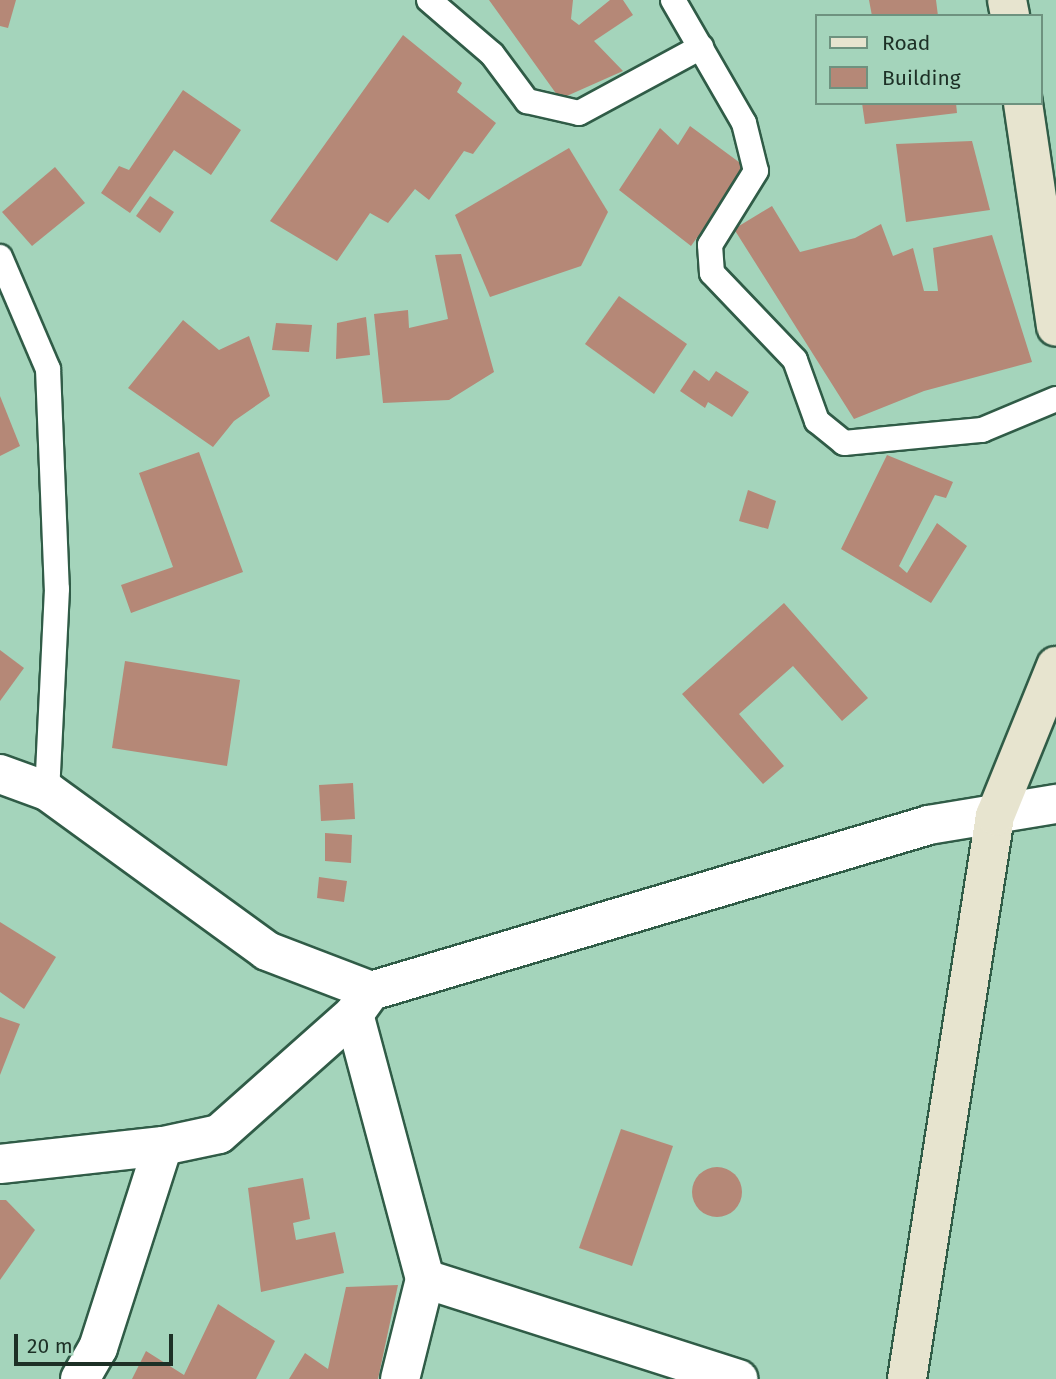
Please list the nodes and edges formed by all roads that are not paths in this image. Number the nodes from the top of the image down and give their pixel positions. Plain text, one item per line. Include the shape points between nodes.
1 (429, 0) edge
2 (673, 0) edge
3 (701, 47) junction
4 (1023, 105) edge
5 (0, 257) edge
6 (1056, 327) edge
7 (1056, 399) edge
8 (1056, 666) edge
9 (0, 774) edge
10 (47, 791) junction
11 (1056, 804) edge
12 (995, 816) junction
13 (363, 1002) junction
14 (163, 1146) junction
15 (0, 1164) edge
16 (425, 1279) junction
17 (80, 1379) edge
18 (400, 1379) edge
19 (738, 1379) edge
20 (907, 1379) edge

1 - 3 lane via 492,54 527,101 579,113
2 - 3 lane
3 - 7 lane via 744,122 756,171 710,244 712,273 795,360 817,421 844,443 982,430
4 - 6 street
5 - 10 lane via 48,369 57,589
8 - 12 street
9 - 10 street
10 - 13 street via 267,951
11 - 12 street
12 - 13 street via 929,825
12 - 20 street
13 - 14 street via 219,1134
13 - 16 street
14 - 15 street
14 - 17 street via 98,1348
16 - 18 street
16 - 19 street

